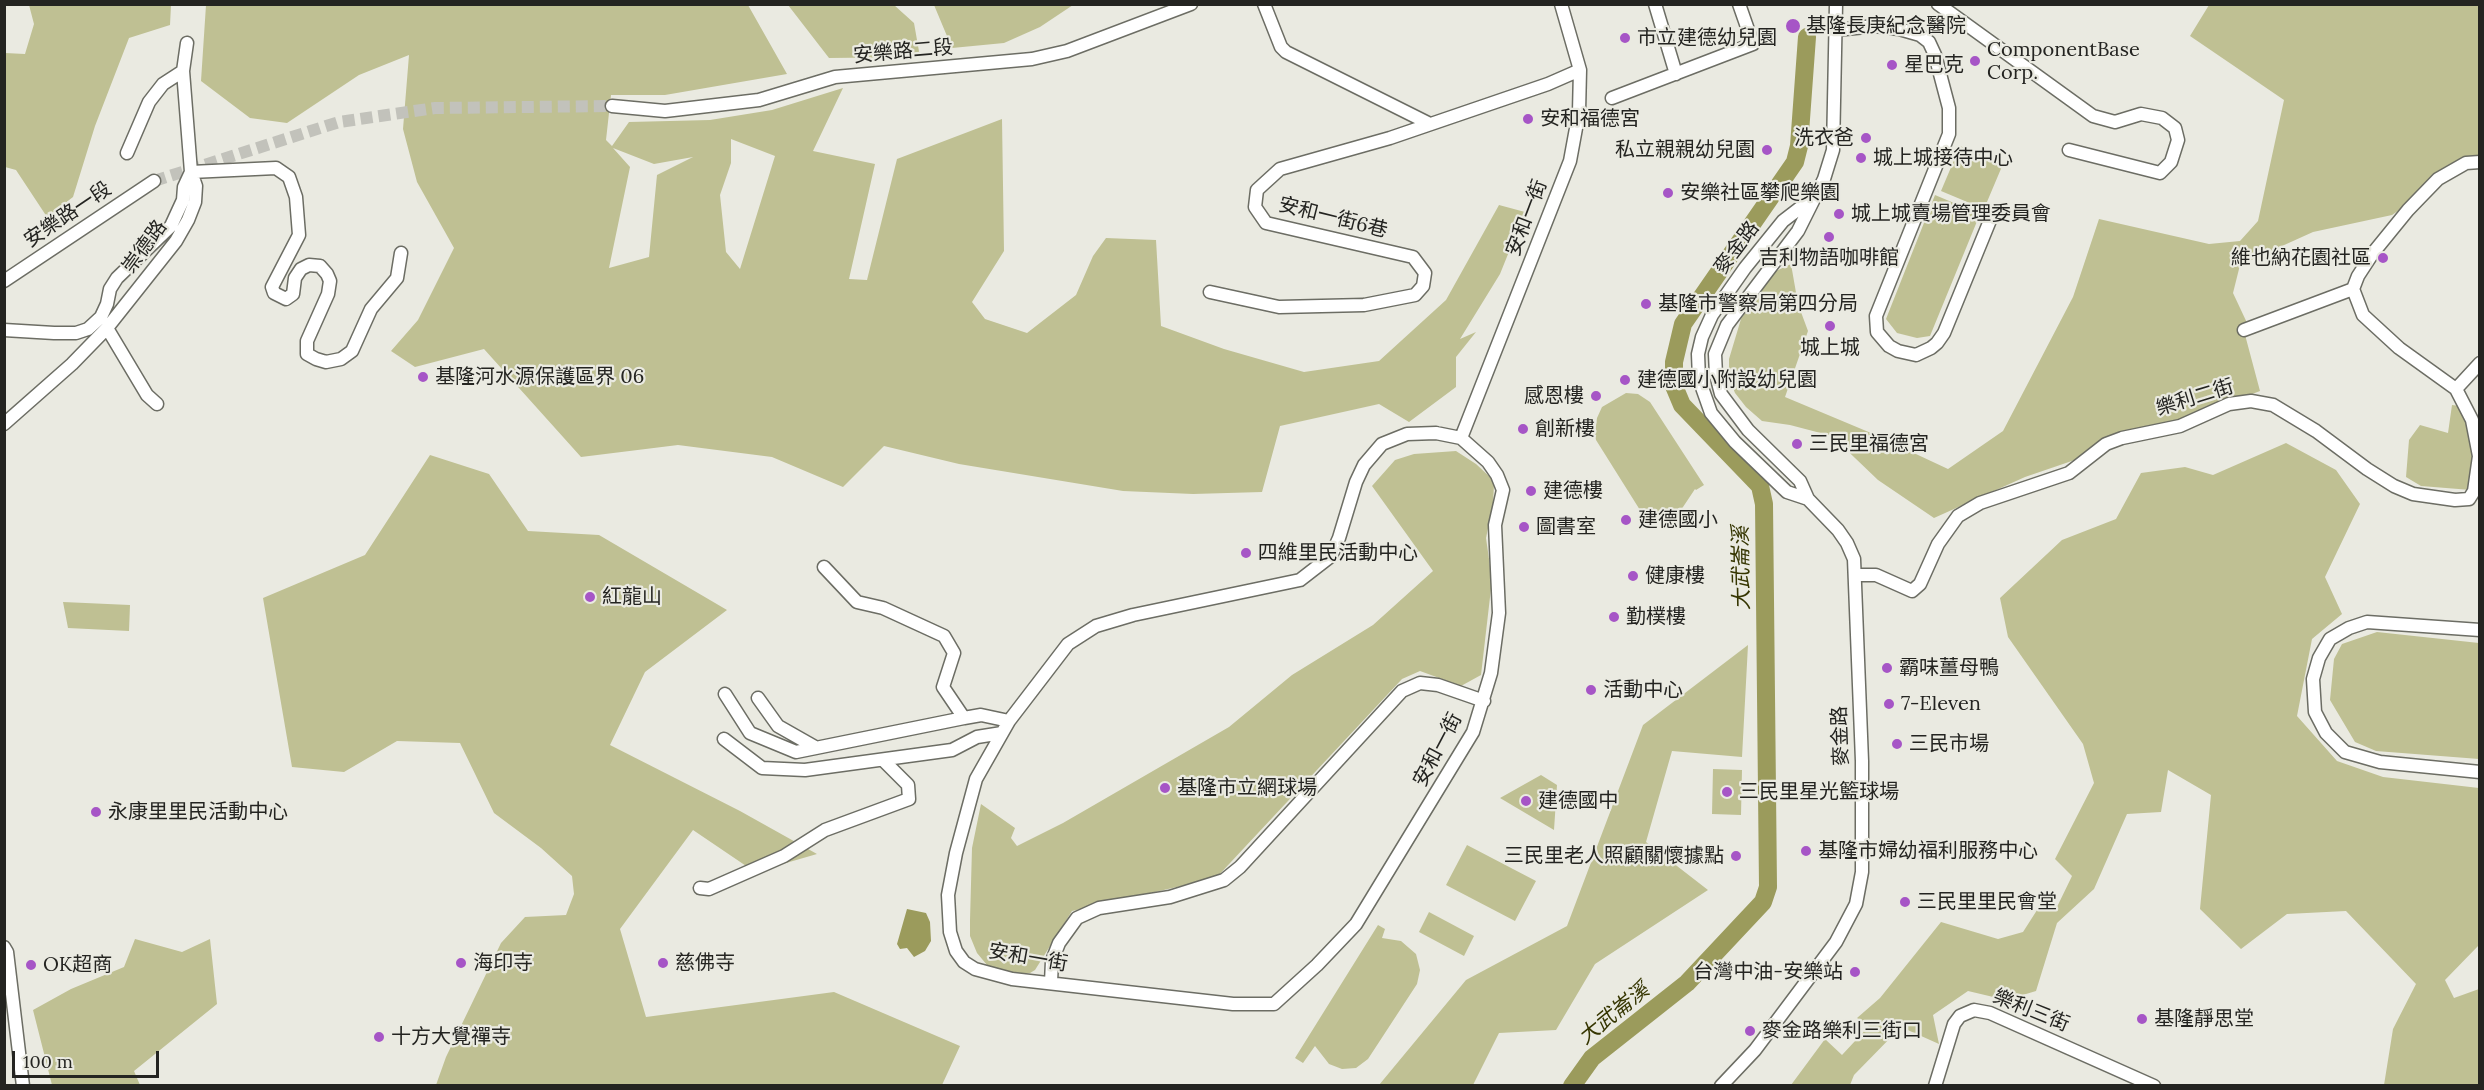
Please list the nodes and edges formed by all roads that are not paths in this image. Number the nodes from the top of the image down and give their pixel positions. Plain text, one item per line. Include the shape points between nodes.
1 (1191, 4) edge
2 (1264, 4) edge
3 (1561, 4) edge
4 (1655, 4) edge
5 (1739, 4) edge
6 (1836, 4) edge
7 (1938, 4) edge
8 (1836, 30) junction
9 (187, 42) dead end
10 (1580, 70) junction
11 (183, 71) junction
12 (1676, 74) junction
13 (1612, 98) dead end
14 (612, 106) tunnel mouth
15 (1428, 123) junction
16 (2069, 150) dead end
17 (127, 153) dead end
18 (2480, 162) edge
19 (191, 172) junction
20 (154, 181) tunnel mouth
21 (1813, 198) junction
22 (1991, 218) dead end
23 (402, 253) dead end
24 (1745, 268) junction
25 (1761, 279) junction
26 (4, 280) edge
27 (2353, 289) junction
28 (1210, 292) dead end
29 (107, 328) junction
30 (4, 330) edge
31 (2244, 330) dead end
32 (2480, 363) edge
33 (2456, 389) junction
34 (157, 404) dead end
35 (4, 424) edge
36 (1461, 438) junction
37 (1808, 499) junction
38 (824, 567) dead end
39 (1855, 575) junction
40 (2480, 630) edge
41 (725, 694) dead end
42 (758, 698) dead end
43 (1484, 701) junction
44 (964, 718) junction
45 (1009, 722) junction
46 (1002, 733) junction
47 (724, 739) dead end
48 (815, 747) junction
49 (884, 761) junction
50 (2480, 772) edge
51 (700, 888) dead end
52 (4, 947) edge
53 (1051, 982) junction
54 (23, 1086) edge
55 (1721, 1086) edge
56 (1935, 1086) edge
57 (2154, 1086) edge

1 - 14 street, 安樂路二段 via 1067,51 1032,59 835,77 748,102 665,111
2 - 15 street via 1286,52
3 - 10 street, 安和一街
4 - 12 street
5 - 12 street via 1753,44
6 - 8 street, 麥金路
7 - 16 street via 2093,116 2115,122 2141,114 2162,118 2175,128 2178,140 2171,162 2160,173
8 - 21 street, 麥金路 via 1833,150
8 - 22 street via 1875,26 1920,35 1935,55 1949,108 1949,134 1876,316 1877,332 1889,346 1916,354 1937,343
9 - 11 street, 崇德路
10 - 15 street, 安和一街6巷
10 - 36 street, 安和一街 via 1579,112 1570,161
11 - 17 street via 163,84 148,102
11 - 19 street, 崇德路
12 - 13 street
15 - 28 street, 安和一街6巷 via 1390,138 1280,169 1257,190 1255,207 1266,224 1413,257 1425,273 1423,286 1415,295 1364,305 1279,307
18 - 27 street via 2466,163 2438,178 2373,254
19 - 23 street via 276,168 289,177 296,197 299,235 272,287 274,293 286,299 293,294 301,269 320,266 327,274 328,294 307,341 307,354 316,359 340,359 352,351 371,309 397,278
19 - 29 street, 崇德路 via 196,186 188,220
19 - 30 street via 171,226 117,278 100,317 88,329 76,333
20 - 26 street, 安樂路一段
21 - 24 street, 麥金路 via 1783,221
21 - 25 street, 麥金路 via 1798,231
24 - 25 street
24 - 37 street, 麥金路 via 1712,315 1702,337 1699,379 1711,413 1735,442 1787,492
25 - 37 street, 麥金路 via 1726,325 1715,350 1716,375 1721,394 1748,430 1800,481
27 - 31 street
27 - 33 street via 2363,315 2399,348
29 - 34 street via 147,396
29 - 35 street, 崇德路
32 - 33 street
33 - 39 street, 樂利二街 via 2472,420 2479,456 2474,491 2469,499 2413,494 2394,486 2316,430 2273,405 2229,404 2180,426 2106,444 2069,473 1980,503 1958,516 1938,544 1920,584 1912,591 1876,575
36 - 43 street, 安和一街 via 1488,462 1503,490 1494,542 1499,613
36 - 45 street, 安和一街 via 1436,433 1407,435 1382,444 1356,482 1331,556 1317,569 1300,580 1096,626 1068,644
37 - 39 street, 麥金路 via 1847,543
38 - 44 street via 857,603 883,608 944,636 954,653 944,687
39 - 55 street, 麥金路 via 1863,821 1860,890 1850,919 1836,942 1755,1050
40 - 50 street via 2367,622 2330,639 2313,679 2315,712 2326,733 2346,752 2380,762
41 - 48 street via 750,733 796,752
42 - 48 street via 778,726
43 - 53 street via 1438,685 1420,683 1402,691 1224,880 1170,897 1099,908 1077,918 1059,943 1052,961
43 - 53 street, 安和一街 via 1473,732 1451,771 1356,924 1274,1004 1233,1004
44 - 45 street via 981,716
44 - 48 street
45 - 46 street, 安和一街
46 - 49 street via 977,737 952,750
46 - 53 street, 安和一街 via 976,779 956,853 948,895 950,932 956,951 975,969 1012,979
47 - 49 street via 762,768 805,770
49 - 51 street via 908,785 909,799 825,830 784,856 709,889
52 - 54 street
56 - 57 street, 樂利三街 via 1954,1024 1960,1016 1974,1010 1990,1013

